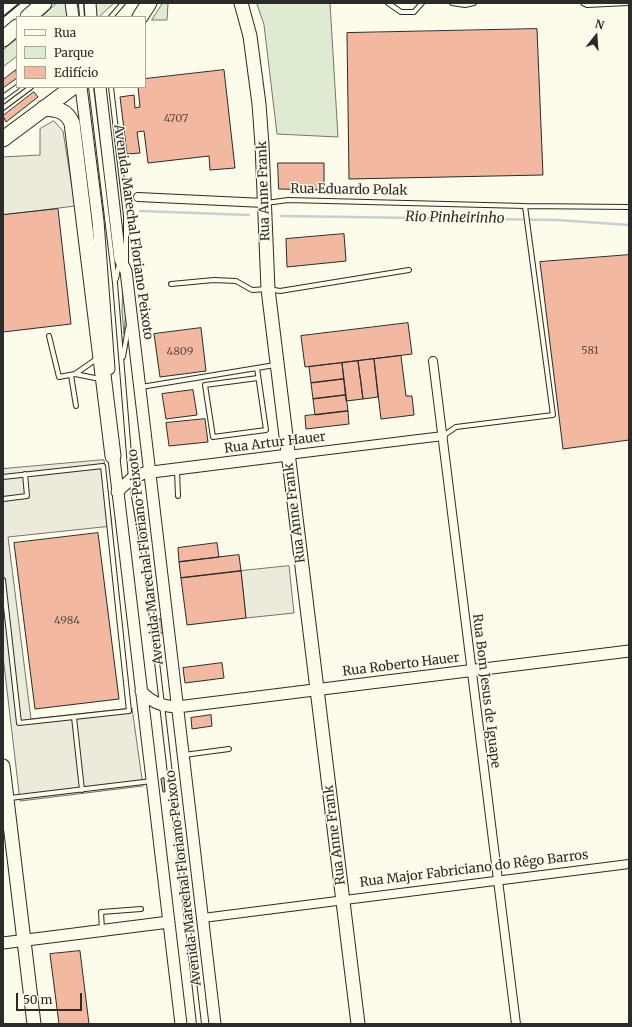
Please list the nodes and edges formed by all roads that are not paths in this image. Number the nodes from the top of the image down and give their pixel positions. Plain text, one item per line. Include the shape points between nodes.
1 (44, 3) edge
2 (71, 3) edge
3 (81, 3) edge
4 (90, 3) edge
5 (123, 3) edge
6 (149, 3) edge
7 (241, 3) edge
8 (388, 3) edge
9 (422, 3) edge
10 (452, 3) edge
11 (474, 3) edge
12 (584, 3) edge
13 (628, 3) edge
14 (29, 16) edge
15 (73, 16) edge
16 (82, 16) edge
17 (91, 16) edge
18 (112, 16) edge
19 (141, 16) edge
20 (16, 28) edge
21 (3, 38) edge
22 (16, 88) edge
23 (30, 88) edge
24 (72, 88) edge
25 (82, 88) edge
26 (91, 88) edge
27 (100, 88) edge
28 (111, 88) edge
29 (3, 97) edge
30 (3, 108) edge
31 (44, 108) junction
32 (3, 139) edge
33 (138, 197) dead end
34 (264, 203) junction
35 (525, 206) junction
36 (629, 207) edge
37 (107, 219) junction
38 (122, 235) junction
39 (101, 250) junction
40 (120, 258) junction
41 (409, 270) dead end
42 (126, 271) junction
43 (91, 278) junction
44 (115, 284) junction
45 (171, 284) dead end
46 (268, 289) junction
47 (131, 315) junction
48 (49, 336) dead end
49 (101, 356) junction
50 (434, 361) dead end
51 (122, 363) junction
52 (277, 365) junction
53 (257, 368) junction
54 (73, 374) junction
55 (258, 378) junction
56 (104, 380) junction
57 (140, 387) junction
58 (76, 406) dead end
59 (443, 436) junction
60 (288, 455) junction
61 (113, 456) junction
62 (177, 469) junction
63 (150, 473) junction
64 (25, 474) junction
65 (3, 477) edge
66 (131, 479) junction
67 (118, 492) junction
68 (178, 496) dead end
69 (3, 499) edge
70 (3, 580) edge
71 (629, 651) edge
72 (472, 670) junction
73 (141, 690) junction
74 (317, 690) junction
75 (162, 706) junction
76 (178, 707) junction
77 (74, 717) junction
78 (229, 749) dead end
79 (183, 755) junction
80 (3, 766) edge
81 (152, 781) junction
82 (82, 790) junction
83 (7, 798) junction
84 (629, 864) edge
85 (498, 880) junction
86 (342, 900) junction
87 (141, 909) dead end
88 (203, 918) junction
89 (169, 922) junction
90 (102, 930) junction
91 (24, 940) junction
92 (3, 943) edge
93 (34, 1024) edge
94 (181, 1024) edge
95 (199, 1024) edge
96 (215, 1024) edge
97 (358, 1024) edge
98 (516, 1024) edge

1 - 14 highway
2 - 15 street
3 - 16 lane
4 - 17 street
5 - 18 lane
6 - 19 highway
7 - 34 main road, Rua Anne Frank via 250,36 259,104
8 - 9 lane via 401,12 414,12
10 - 11 lane
12 - 13 lane
20 - 21 highway
22 - 29 lane
23 - 30 lane
24 - 31 highway
25 - 37 street, Avenida Marechal Floriano Peixoto
26 - 37 lane
27 - 37 street, Avenida Marechal Floriano Peixoto
28 - 38 lane via 126,216
31 - 32 highway
31 - 43 highway via 64,112 72,123
33 - 34 street, Rua Eduardo Polak
34 - 35 lane, Rua Eduardo Polak via 288,200
34 - 46 main road, Rua Anne Frank
35 - 36 lane, Rua Eduardo Polak
35 - 59 lane via 553,414 456,427
37 - 38 street, Avenida Marechal Floriano Peixoto
37 - 39 street, Avenida Marechal Floriano Peixoto
37 - 44 lane
38 - 40 street, Avenida Marechal Floriano Peixoto
38 - 42 lane
39 - 43 street
39 - 61 street, Avenida Marechal Floriano Peixoto
40 - 42 street, Avenida Marechal Floriano Peixoto
40 - 44 lane
41 - 46 lane via 280,291
42 - 47 street, Avenida Marechal Floriano Peixoto
43 - 49 highway
44 - 51 lane
45 - 46 lane via 214,280 236,281 252,290
46 - 52 main road, Rua Anne Frank
47 - 51 lane
47 - 57 street, Avenida Marechal Floriano Peixoto
48 - 54 lane via 58,377
49 - 54 lane
49 - 56 highway
50 - 59 street, Rua Bom Jesus de Iguape
51 - 66 lane
52 - 53 lane
52 - 60 main road, Rua Anne Frank
53 - 55 lane
53 - 57 lane
54 - 56 lane
54 - 58 lane
55 - 55 lane via 266,430 213,437 205,385
56 - 61 highway
57 - 63 street, Avenida Marechal Floriano Peixoto
59 - 60 street, Rua Artur Hauer
59 - 72 street, Rua Bom Jesus de Iguape
60 - 62 street, Rua Artur Hauer
60 - 74 main road, Rua Anne Frank
61 - 67 street, Avenida Marechal Floriano Peixoto
62 - 63 street, Rua Artur Hauer
62 - 68 lane
63 - 66 street, Rua Artur Hauer via 137,475
63 - 76 street, Avenida Marechal Floriano Peixoto
64 - 65 lane
64 - 69 lane via 27,496
64 - 77 lane via 103,466 130,711
66 - 67 street, Rua Artur Hauer
66 - 75 lane via 146,567
67 - 73 street, Avenida Marechal Floriano Peixoto
70 - 77 lane via 18,723
71 - 72 street, Rua Roberto Hauer
72 - 74 street, Rua Roberto Hauer
72 - 85 street, Rua Bom Jesus de Iguape
73 - 75 street
73 - 81 street, Avenida Marechal Floriano Peixoto
74 - 76 street, Rua Roberto Hauer
74 - 86 main road, Rua Anne Frank
75 - 76 street, Rua Roberto Hauer
75 - 95 lane
76 - 79 street, Avenida Marechal Floriano Peixoto
77 - 82 lane
78 - 79 lane
79 - 88 street, Avenida Marechal Floriano Peixoto
80 - 83 main road
81 - 82 lane
81 - 89 street, Avenida Marechal Floriano Peixoto
82 - 83 lane
83 - 91 main road
84 - 85 street, Rua Major Fabriciano do Rêgo Barros
85 - 86 street, Rua Major Fabriciano do Rêgo Barros
85 - 98 street, Rua Bom Jesus de Iguape
86 - 88 street, Rua Major Fabriciano do Rêgo Barros
86 - 97 main road, Rua Anne Frank
87 - 90 lane via 101,912
88 - 96 street, Avenida Marechal Floriano Peixoto
89 - 90 street
89 - 94 street, Avenida Marechal Floriano Peixoto
90 - 91 street
91 - 92 street
91 - 93 main road

